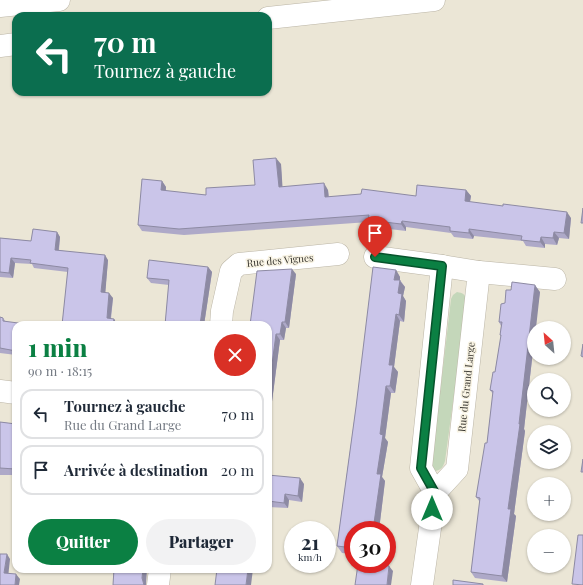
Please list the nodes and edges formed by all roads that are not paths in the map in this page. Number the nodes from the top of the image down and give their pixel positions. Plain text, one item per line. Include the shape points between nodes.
1 (59, 0) edge
2 (434, 0) edge
3 (0, 6) edge
4 (272, 18) edge
5 (12, 44) edge
6 (0, 46) edge
7 (338, 254) dead end
8 (375, 257) dead end
9 (442, 266) junction
10 (479, 272) junction
11 (555, 279) dead end
12 (221, 321) edge
13 (0, 391) edge
14 (12, 392) edge
15 (435, 493) junction
16 (160, 573) edge
17 (158, 585) edge
18 (422, 585) edge

1 - 3 main road
2 - 4 main road
5 - 6 main road
7 - 12 main road, Rue des Vignes via 239,264 231,271
8 - 9 main road
9 - 10 main road
9 - 15 main road via 421,468
10 - 11 main road
10 - 15 main road, Rue du Grand Large via 457,469
13 - 14 main road
15 - 18 main road
16 - 17 main road

